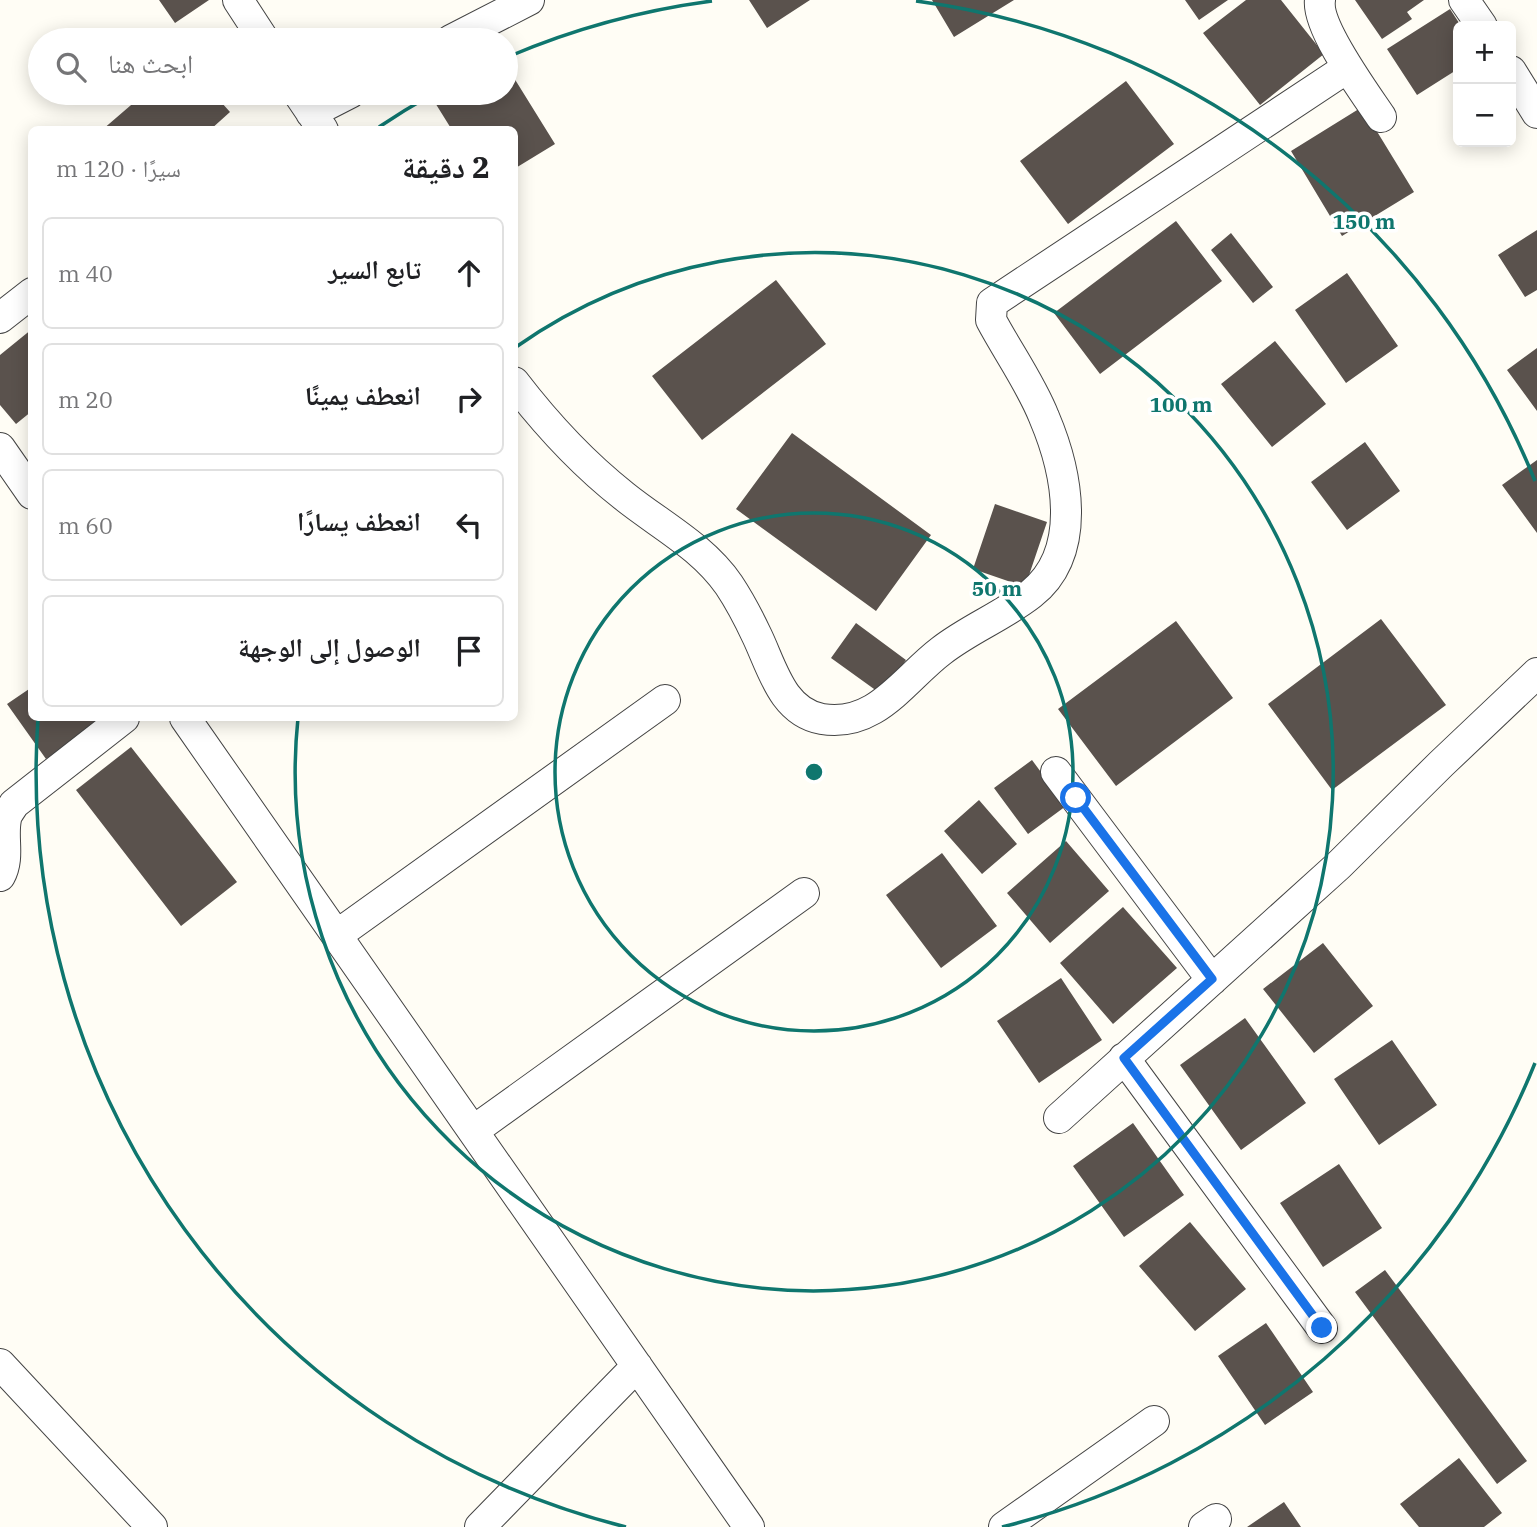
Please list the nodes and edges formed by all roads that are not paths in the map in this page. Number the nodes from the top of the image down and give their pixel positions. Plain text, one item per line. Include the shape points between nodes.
1 (238, 0) edge
2 (528, 0) edge
3 (1320, 0) edge
4 (256, 28) edge
5 (474, 28) edge
6 (1347, 68) junction
7 (1516, 79) edge
8 (1537, 113) edge
9 (1381, 117) dead end
10 (28, 296) edge
11 (0, 318) edge
12 (518, 387) edge
13 (0, 448) edge
14 (28, 488) edge
15 (1537, 673) edge
16 (664, 699) dead end
17 (120, 721) edge
18 (187, 721) edge
19 (1056, 772) dead end
20 (0, 876) edge
21 (804, 893) dead end
22 (337, 935) junction
23 (1212, 979) junction
24 (1124, 1058) junction
25 (1059, 1118) dead end
26 (473, 1131) junction
27 (1322, 1328) dead end
28 (0, 1364) edge
29 (637, 1366) junction
30 (1154, 1421) dead end
31 (152, 1527) edge
32 (480, 1527) edge
33 (748, 1527) edge
34 (1004, 1527) edge

1 - 4 street
2 - 5 street
3 - 6 street via 1322,18
6 - 9 street
6 - 12 street via 992,303 991,320 1044,416 1058,457 1066,510 1064,543 1052,569 1032,594 941,651 877,709 850,719 821,719 796,708 779,687 729,585 704,555 585,462 546,424
7 - 8 street
10 - 11 street
13 - 14 street
15 - 23 street via 1339,865
16 - 22 street
17 - 20 street via 15,804 6,817 6,853
18 - 22 street
19 - 23 street
21 - 26 street
22 - 26 street
23 - 24 street
24 - 25 street
24 - 27 street
26 - 29 street
28 - 31 street
29 - 32 street
29 - 33 street
30 - 34 street

